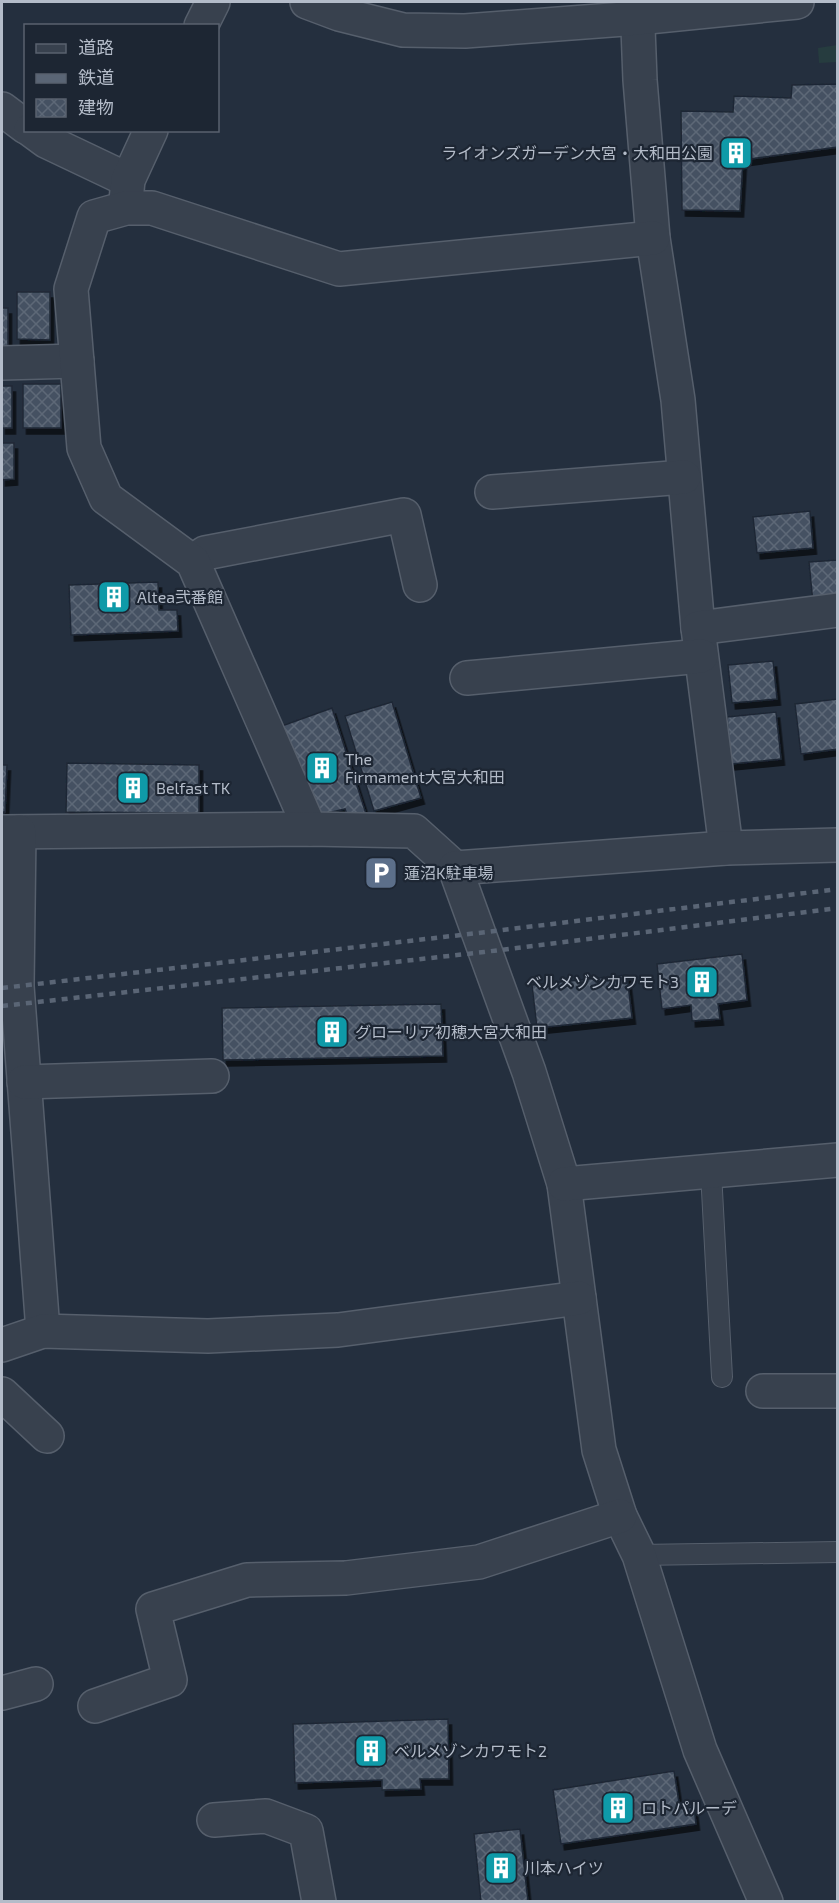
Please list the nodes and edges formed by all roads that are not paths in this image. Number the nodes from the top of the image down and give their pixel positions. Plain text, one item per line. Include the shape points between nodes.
1 (213, 2) edge
2 (308, 2) edge
3 (797, 2) edge
4 (638, 10) edge
5 (202, 24) edge
6 (2, 109) edge
7 (24, 126) edge
8 (34, 132) edge
9 (150, 132) edge
10 (127, 194) junction
11 (653, 238) junction
12 (77, 361) junction
13 (2, 363) edge
14 (684, 477) junction
15 (492, 492) dead end
16 (193, 562) junction
17 (420, 585) dead end
18 (837, 610) edge
19 (699, 642) junction
20 (467, 678) dead end
21 (310, 829) junction
22 (10, 832) edge
23 (837, 845) edge
24 (726, 848) junction
25 (455, 868) junction
26 (212, 1076) dead end
27 (24, 1082) junction
28 (837, 1160) edge
29 (711, 1172) junction
30 (564, 1184) junction
31 (579, 1298) junction
32 (43, 1331) junction
33 (2, 1345) edge
34 (722, 1377) dead end
35 (762, 1391) dead end
36 (837, 1391) edge
37 (2, 1394) edge
38 (48, 1436) dead end
39 (620, 1516) junction
40 (837, 1552) edge
41 (639, 1555) junction
42 (36, 1684) dead end
43 (2, 1694) edge
44 (94, 1706) dead end
45 (214, 1820) dead end
46 (318, 1902) edge
47 (766, 1902) edge

1 - 5 street
2 - 4 street via 403,30 465,32
3 - 4 street
4 - 11 street
6 - 7 street
8 - 10 street
9 - 10 street
10 - 11 street via 152,208 339,269
10 - 12 street via 94,217 71,289
11 - 14 street via 678,400
12 - 13 street
12 - 16 street via 84,448 106,498
14 - 15 street
14 - 19 street
16 - 17 street via 205,553 404,515
16 - 21 street
18 - 19 street
19 - 20 street
19 - 24 street
21 - 22 street
21 - 25 street via 414,831
22 - 27 street
23 - 24 street
24 - 25 street
25 - 30 street via 529,1072
26 - 27 street
27 - 32 street
28 - 29 street
29 - 30 street
29 - 34 lane
30 - 31 street
31 - 32 street via 338,1330 208,1336
31 - 39 street via 599,1450
32 - 33 street
35 - 36 street
37 - 38 street
39 - 41 street
39 - 44 street via 479,1562 346,1578 247,1580 153,1609 170,1680
40 - 41 lane
41 - 47 street via 700,1750
42 - 43 street
45 - 46 street via 266,1816 306,1832

